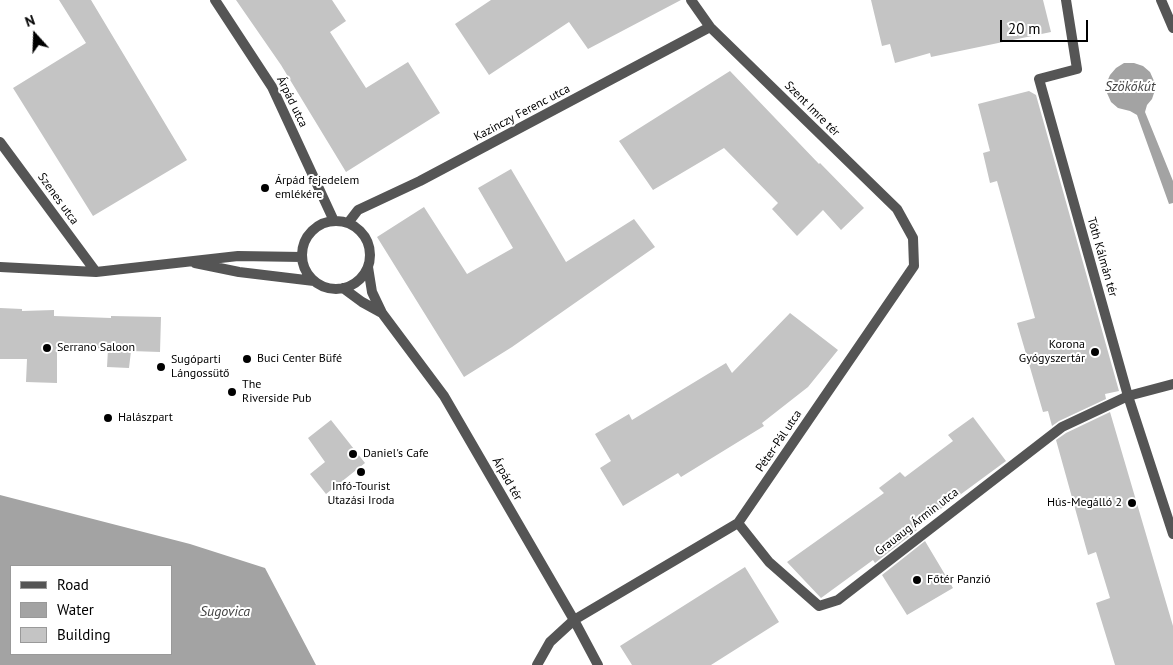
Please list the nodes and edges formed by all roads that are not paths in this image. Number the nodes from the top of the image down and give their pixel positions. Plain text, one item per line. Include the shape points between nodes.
1 (215, 0) edge
2 (691, 0) edge
3 (1066, 0) edge
4 (1161, 0) edge
5 (710, 27) junction
6 (1173, 28) edge
7 (0, 142) edge
8 (897, 209) joint
9 (334, 221) junction
10 (348, 223) junction
11 (302, 257) junction
12 (185, 261) junction
13 (0, 267) edge
14 (368, 267) junction
15 (96, 272) junction
16 (314, 281) junction
17 (343, 288) junction
18 (382, 313) junction
19 (1173, 384) edge
20 (1128, 396) junction
21 (738, 523) junction
22 (1173, 534) edge
23 (574, 620) junction
24 (537, 665) edge
25 (598, 665) edge

1 - 9 street, Árpád utca via 272,87
2 - 5 street, Szent Imre tér
3 - 20 street, Tóth Kálmán tér via 1077,69 1039,80
4 - 6 street
5 - 8 street, Szent Imre tér
5 - 10 street, Kazinczy Ferenc utca via 420,181 358,210
7 - 15 street, Szenes utca
8 - 21 street, Péter-Pál utca via 913,238 914,266
9 - 10 street
9 - 11 street via 321,224 310,232
10 - 14 street, Árpád tér via 367,241
11 - 12 street via 238,256
11 - 16 street
12 - 15 street
12 - 16 street, Árpád tér via 238,272
13 - 15 street
14 - 17 street via 354,284
14 - 18 street, Árpád tér via 372,292
16 - 17 street, Árpád tér via 333,289
17 - 18 street, Árpád tér
18 - 23 street, Árpád tér via 444,396
19 - 20 street
20 - 21 street, Grauaug Ármin utca via 1062,427 838,600 819,606 769,562
20 - 22 street, Tóth Kálmán tér
21 - 23 street, Péter-Pál utca
23 - 24 street, Péter-Pál utca via 550,642
23 - 25 street, Árpád tér

